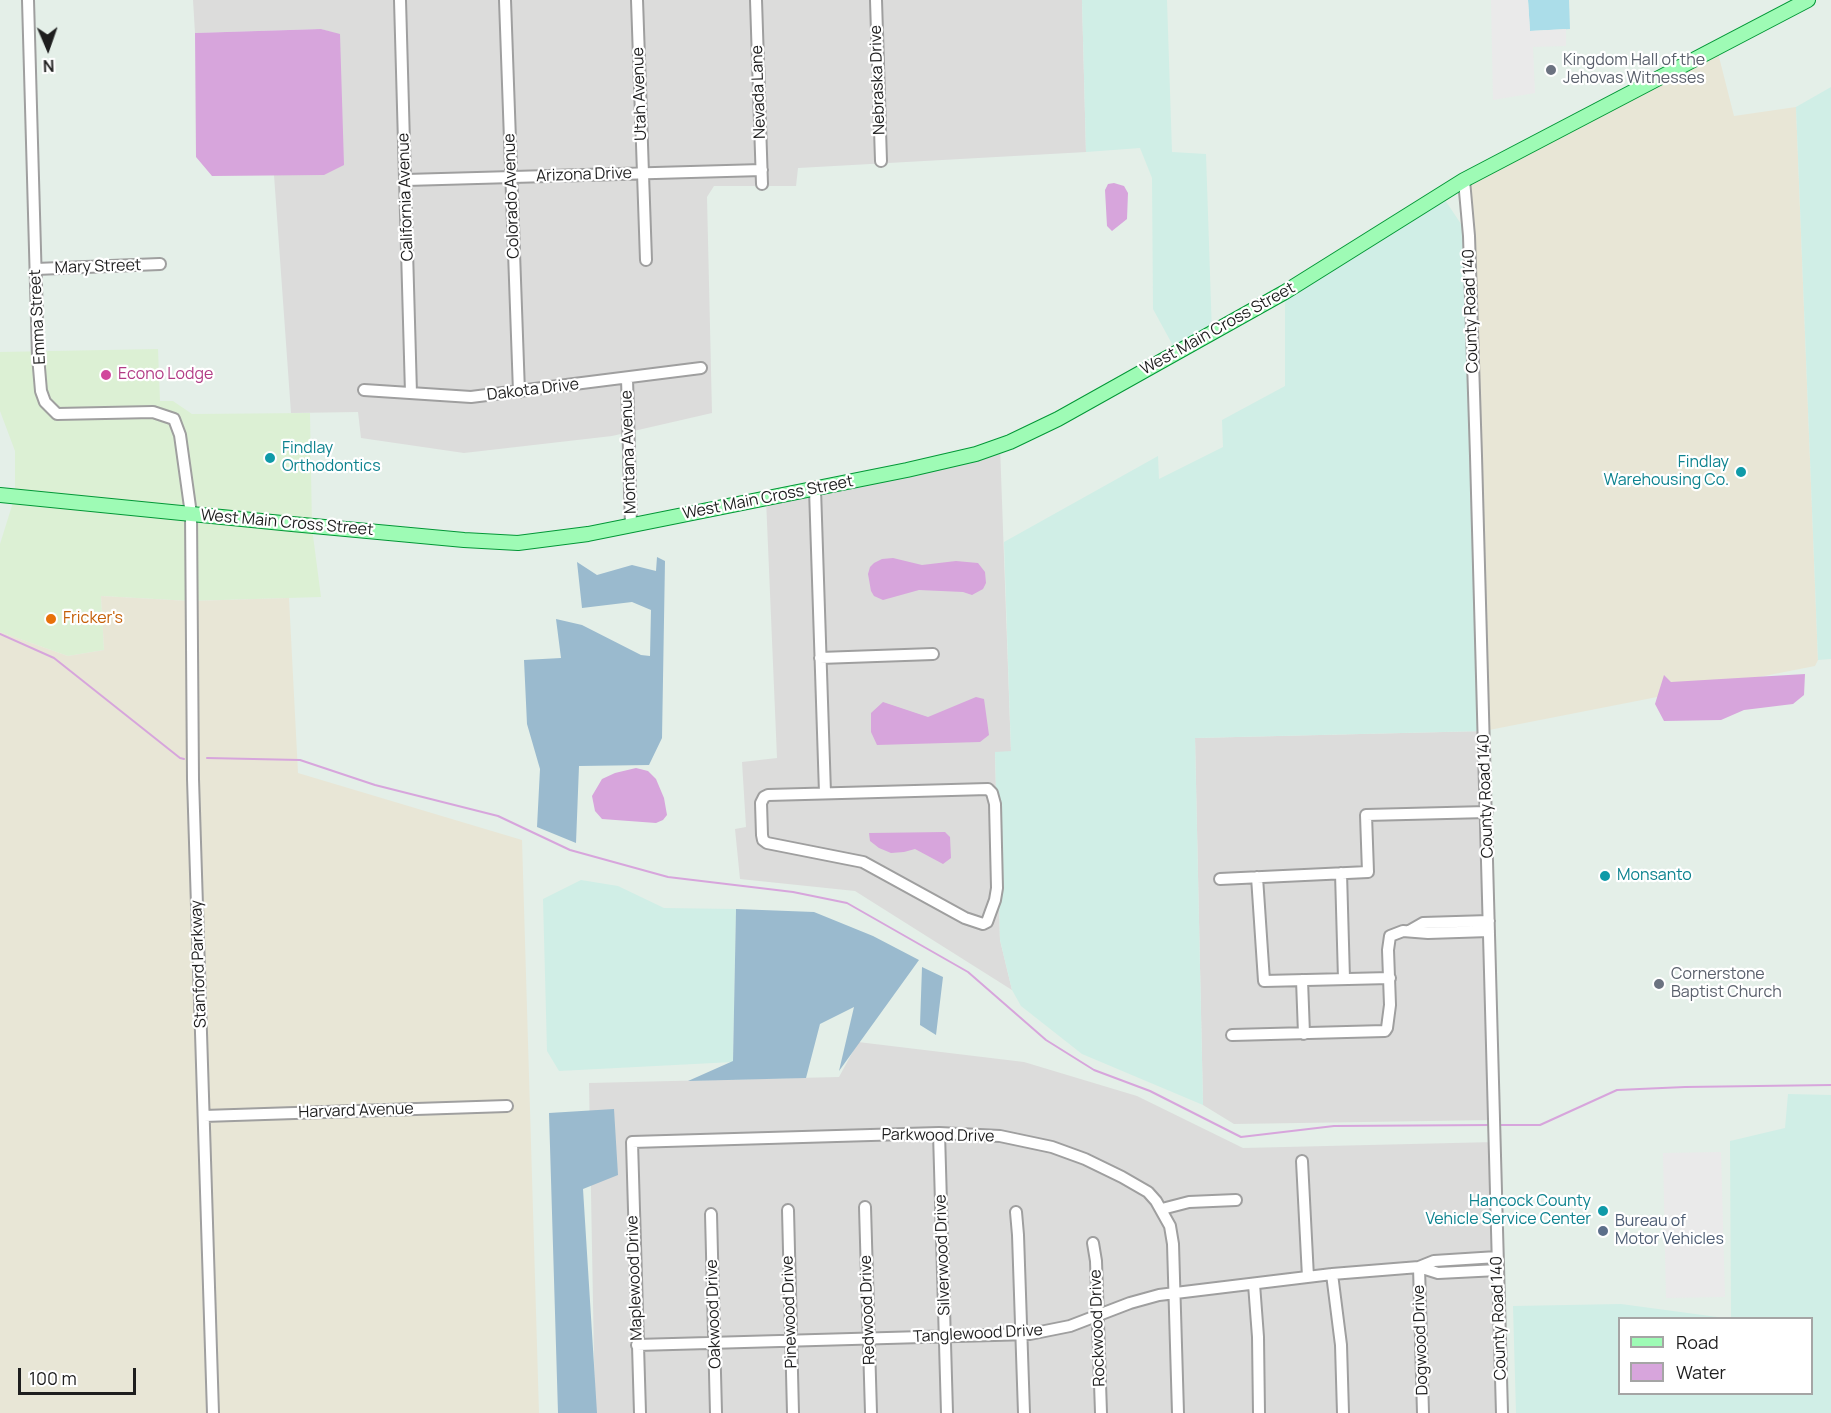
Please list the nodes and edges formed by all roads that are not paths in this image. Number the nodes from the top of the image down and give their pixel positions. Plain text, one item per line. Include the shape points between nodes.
1 (28, 0) edge
2 (400, 0) edge
3 (506, 0) edge
4 (637, 0) edge
5 (756, 0) edge
6 (876, 0) edge
7 (1808, 0) edge
8 (881, 161) dead end
9 (762, 171) junction
10 (642, 174) junction
11 (511, 177) junction
12 (405, 180) junction
13 (1464, 180) junction
14 (762, 184) dead end
15 (646, 260) dead end
16 (160, 264) dead end
17 (36, 269) junction
18 (700, 368) dead end
19 (627, 378) junction
20 (364, 390) dead end
21 (519, 392) junction
22 (411, 393) junction
23 (815, 489) junction
24 (0, 495) edge
25 (191, 514) junction
26 (631, 526) junction
27 (933, 654) dead end
28 (820, 658) junction
29 (825, 793) junction
30 (1487, 812) junction
31 (1341, 873) junction
32 (1257, 877) junction
33 (1220, 879) dead end
34 (1489, 926) junction
35 (1390, 978) junction
36 (1344, 979) junction
37 (1302, 980) junction
38 (1304, 1034) junction
39 (1232, 1035) dead end
40 (507, 1106) dead end
41 (204, 1116) junction
42 (939, 1133) junction
43 (632, 1142) joint
44 (1302, 1161) dead end
45 (1236, 1200) dead end
46 (865, 1207) dead end
47 (1162, 1209) junction
48 (788, 1210) dead end
49 (1016, 1212) dead end
50 (711, 1214) dead end
51 (1093, 1243) dead end
52 (1497, 1257) junction
53 (1419, 1267) junction
54 (1498, 1270) junction
55 (1332, 1274) junction
56 (1308, 1277) junction
57 (1254, 1284) junction
58 (1175, 1293) junction
59 (1098, 1316) junction
60 (1021, 1334) junction
61 (945, 1336) junction
62 (868, 1338) junction
63 (791, 1341) junction
64 (714, 1343) junction
65 (637, 1345) junction
66 (213, 1413) edge
67 (640, 1413) edge
68 (717, 1413) edge
69 (794, 1413) edge
70 (871, 1413) edge
71 (947, 1413) edge
72 (1024, 1413) edge
73 (1101, 1413) edge
74 (1178, 1413) edge
75 (1260, 1413) edge
76 (1343, 1413) edge
77 (1423, 1413) edge
78 (1502, 1413) edge

1 - 17 street, Emma Street
2 - 12 street, California Avenue
3 - 11 street, Colorado Avenue
4 - 10 street, Utah Avenue
5 - 9 street, Nevada Lane
6 - 8 street, Nebraska Drive
7 - 13 main road, West Main Cross Street
9 - 10 street, Arizona Drive
9 - 14 street, Nevada Lane
10 - 11 street, Arizona Drive
10 - 15 street, Utah Avenue
11 - 12 street, Arizona Drive
11 - 21 street, Colorado Avenue
12 - 22 street, California Avenue
13 - 23 main road, West Main Cross Street via 1286,292 1032,432 976,454
13 - 30 street, County Road 140 via 1470,259
16 - 17 street, Mary Street
17 - 25 street, Emma Street via 38,356 45,402 57,414 153,412 174,419 180,435
18 - 19 street, Dakota Drive
19 - 21 street, Dakota Drive
19 - 26 street, Montana Avenue
20 - 22 street, Dakota Drive
21 - 22 street, Dakota Drive via 471,397
23 - 26 main road, West Main Cross Street
23 - 28 street
24 - 25 main road, West Main Cross Street
25 - 26 main road, West Main Cross Street via 500,542 553,540
25 - 41 street, Stanford Parkway via 193,779
27 - 28 street
28 - 29 street
29 - 29 street via 764,797 763,840 864,862 965,918 979,924 987,922 997,888 994,804 988,789
30 - 31 street via 1366,815 1368,872
30 - 34 street, County Road 140
31 - 32 street
31 - 36 street
32 - 33 street
32 - 37 street via 1264,981
34 - 35 street via 1423,923 1390,936
34 - 52 street, County Road 140
35 - 36 street
35 - 38 street via 1385,1031
36 - 37 street
37 - 38 street
38 - 39 street
40 - 41 street, Harvard Avenue
41 - 66 street, Stanford Parkway
42 - 43 street, Parkwood Drive
42 - 47 street, Parkwood Drive via 1000,1136 1060,1150 1138,1186
42 - 61 street, Silverwood Drive
43 - 65 street, Maplewood Drive
44 - 56 street
45 - 47 street via 1189,1202
46 - 62 street, Redwood Drive
47 - 58 street, Parkwood Drive via 1172,1232
48 - 63 street, Pinewood Drive
49 - 60 street
50 - 64 street, Oakwood Drive
51 - 59 street, Rockwood Drive
52 - 53 street, Tanglewood Drive via 1434,1261
52 - 54 street, County Road 140
53 - 54 street, Tanglewood Drive via 1438,1273
53 - 55 street, Tanglewood Drive
53 - 77 street, Dogwood Drive
54 - 78 street, County Road 140
55 - 56 street, Tanglewood Drive
55 - 76 street via 1341,1345
56 - 57 street, Tanglewood Drive
57 - 58 street, Tanglewood Drive
57 - 75 street
58 - 59 street, Tanglewood Drive via 1130,1303
58 - 74 street, Parkwood Drive
59 - 60 street, Tanglewood Drive via 1059,1329
59 - 73 street, Rockwood Drive
60 - 61 street, Tanglewood Drive
60 - 72 street
61 - 62 street, Tanglewood Drive
61 - 71 street, Silverwood Drive
62 - 63 street, Tanglewood Drive
62 - 70 street, Redwood Drive
63 - 64 street, Tanglewood Drive
63 - 69 street, Pinewood Drive
64 - 65 street, Tanglewood Drive
64 - 68 street, Oakwood Drive
65 - 67 street, Maplewood Drive

